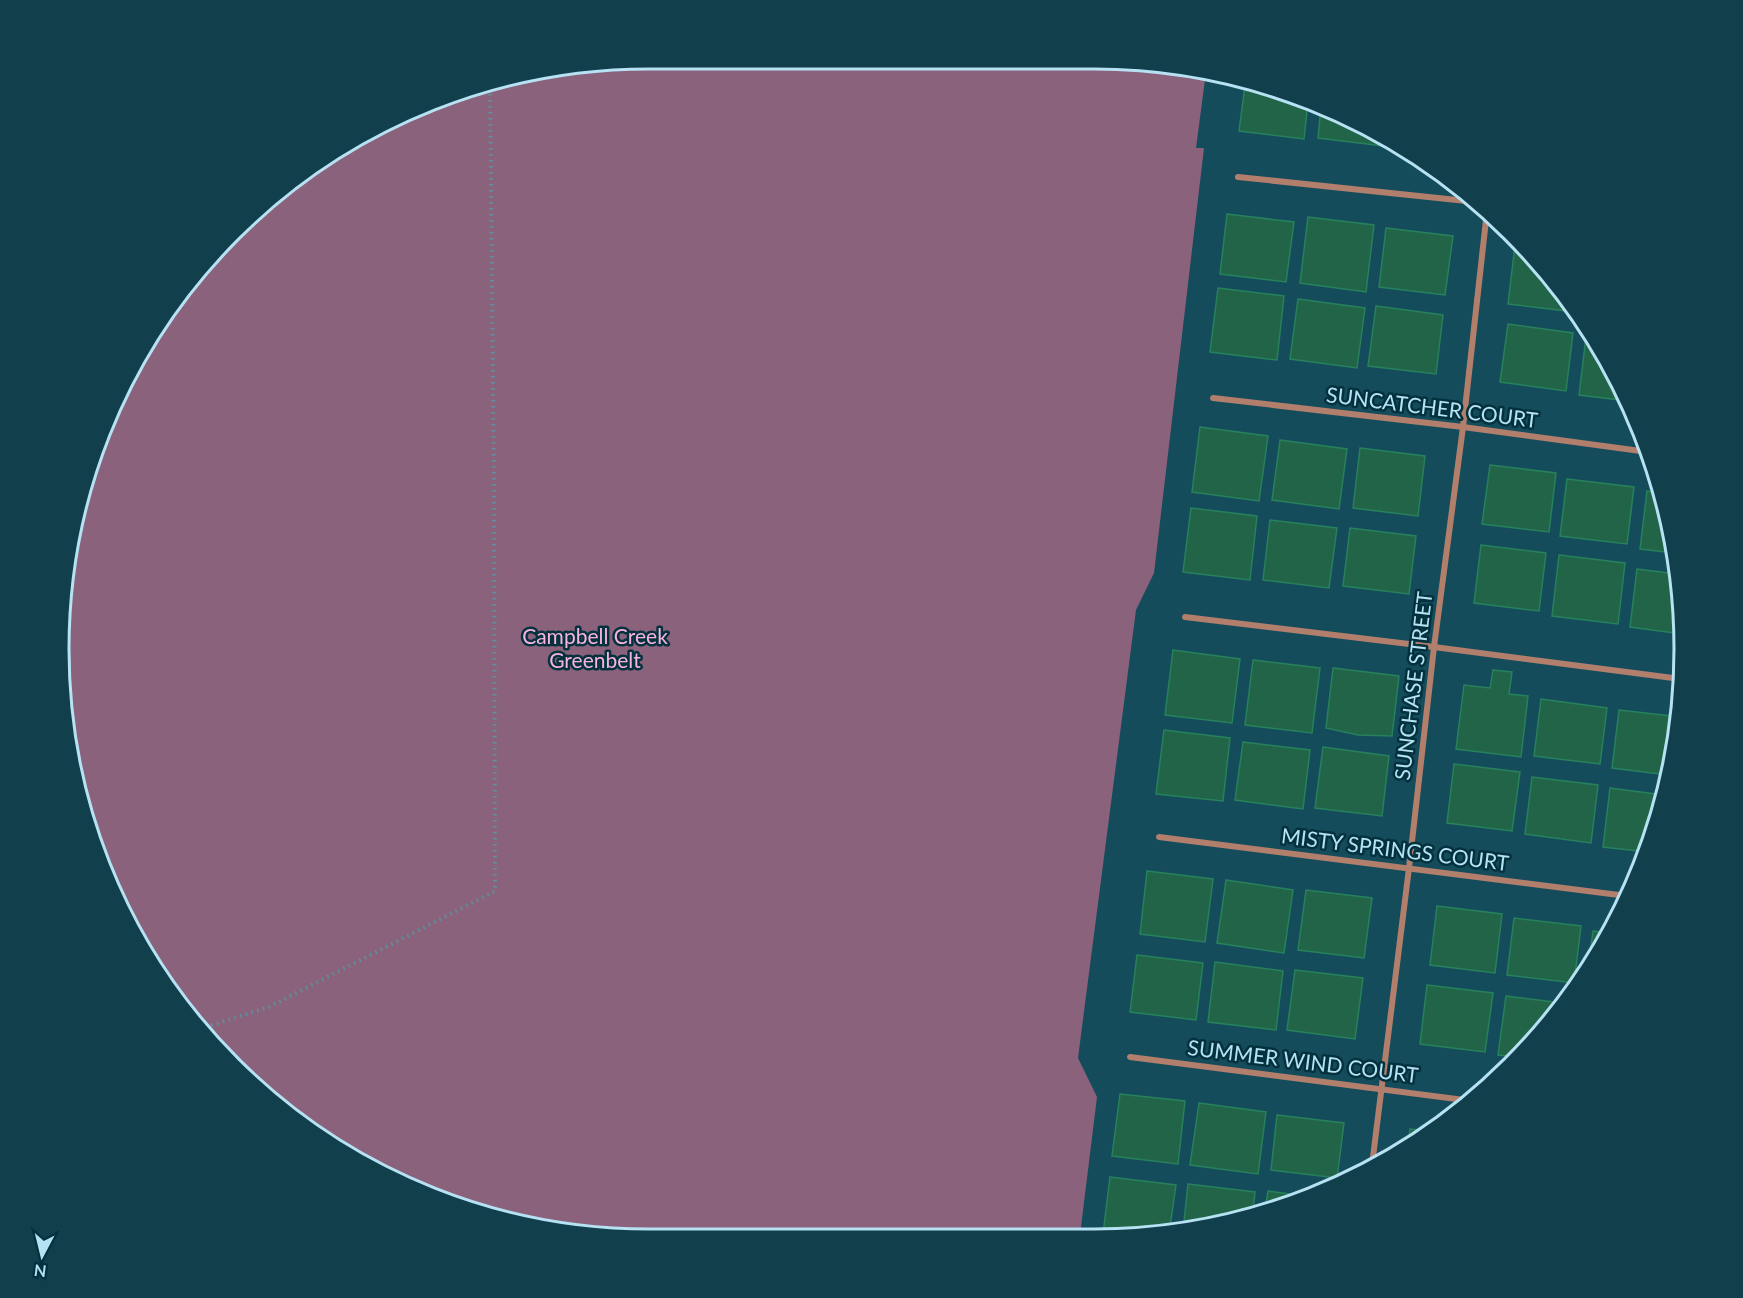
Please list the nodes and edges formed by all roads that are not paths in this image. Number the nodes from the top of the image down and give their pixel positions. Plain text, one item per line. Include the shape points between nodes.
1 (1238, 177) dead end
2 (1461, 200) edge
3 (1486, 222) edge
4 (1213, 398) dead end
5 (1463, 428) junction
6 (1639, 451) edge
7 (1185, 618) dead end
8 (1434, 647) junction
9 (1673, 678) edge
10 (1159, 837) dead end
11 (1409, 868) junction
12 (1619, 895) edge
13 (1130, 1057) dead end
14 (1381, 1088) junction
15 (1459, 1099) edge
16 (1373, 1157) edge

1 - 2 street
3 - 5 street, SUNCHASE STREET
4 - 5 street, SUNCATCHER COURT
5 - 6 street, SUNCATCHER COURT
5 - 8 street, SUNCHASE STREET
7 - 8 street
8 - 9 street
8 - 11 street, SUNCHASE STREET
10 - 11 street, MISTY SPRINGS COURT
11 - 12 street, MISTY SPRINGS COURT
11 - 14 street, SUNCHASE STREET
13 - 14 street, SUMMER WIND COURT
14 - 15 street, SUMMER WIND COURT
14 - 16 street, SUNCHASE STREET

